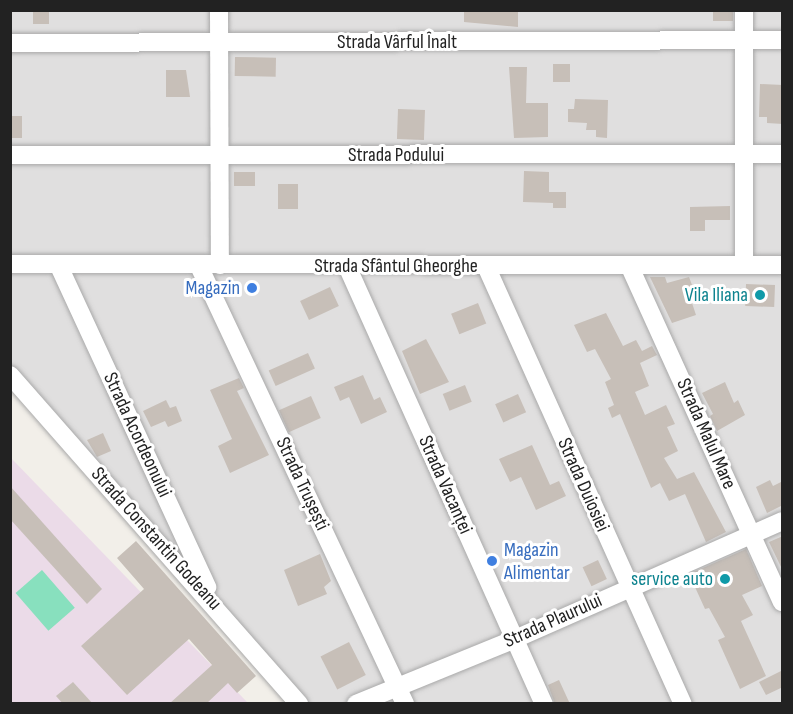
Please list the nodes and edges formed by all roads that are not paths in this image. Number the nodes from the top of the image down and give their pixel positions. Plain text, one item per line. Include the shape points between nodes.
1 (219, 10) edge
2 (744, 10) edge
3 (743, 40) junction
4 (783, 40) edge
5 (10, 43) edge
6 (219, 44) junction
7 (743, 154) junction
8 (783, 154) edge
9 (10, 155) edge
10 (219, 156) junction
11 (10, 264) edge
12 (58, 264) junction
13 (744, 264) junction
14 (220, 265) junction
15 (629, 265) junction
16 (783, 265) edge
17 (199, 266) junction
18 (348, 266) junction
19 (486, 266) junction
20 (10, 375) edge
21 (783, 521) edge
22 (751, 534) junction
23 (628, 587) junction
24 (783, 602) edge
25 (216, 606) junction
26 (515, 639) junction
27 (397, 685) junction
28 (299, 704) edge
29 (356, 704) edge
30 (405, 704) edge
31 (544, 704) edge
32 (683, 704) edge

1 - 6 street
2 - 3 street
3 - 4 street, Strada Vârful Înalt
3 - 6 street, Strada Vârful Înalt
3 - 7 street
5 - 6 street, Strada Vârful Înalt
6 - 10 street
7 - 8 street, Strada Podului
7 - 10 street, Strada Podului
7 - 13 street
9 - 10 street, Strada Podului
10 - 14 street
11 - 12 street, Strada Sfântul Gheorghe
12 - 17 street, Strada Sfântul Gheorghe
12 - 25 street, Strada Acordeonului
13 - 15 street, Strada Sfântul Gheorghe
13 - 16 street, Strada Sfântul Gheorghe
14 - 17 street, Strada Sfântul Gheorghe
14 - 18 street, Strada Sfântul Gheorghe
15 - 19 street, Strada Sfântul Gheorghe
15 - 22 street, Strada Malul Mare
17 - 27 street, Strada Trușești
18 - 19 street, Strada Sfântul Gheorghe
18 - 26 street, Strada Vacanței
19 - 23 street, Strada Duiosiei
20 - 25 street, Strada Constantin Godeanu
21 - 22 street, Strada Plaurului
22 - 23 street, Strada Plaurului
22 - 24 street, Strada Malul Mare
23 - 26 street, Strada Plaurului
23 - 32 street, Strada Duiosiei
25 - 28 street, Strada Constantin Godeanu
26 - 27 street, Strada Plaurului
26 - 31 street, Strada Vacanței
27 - 29 street, Strada Plaurului
27 - 30 street, Strada Trușești

